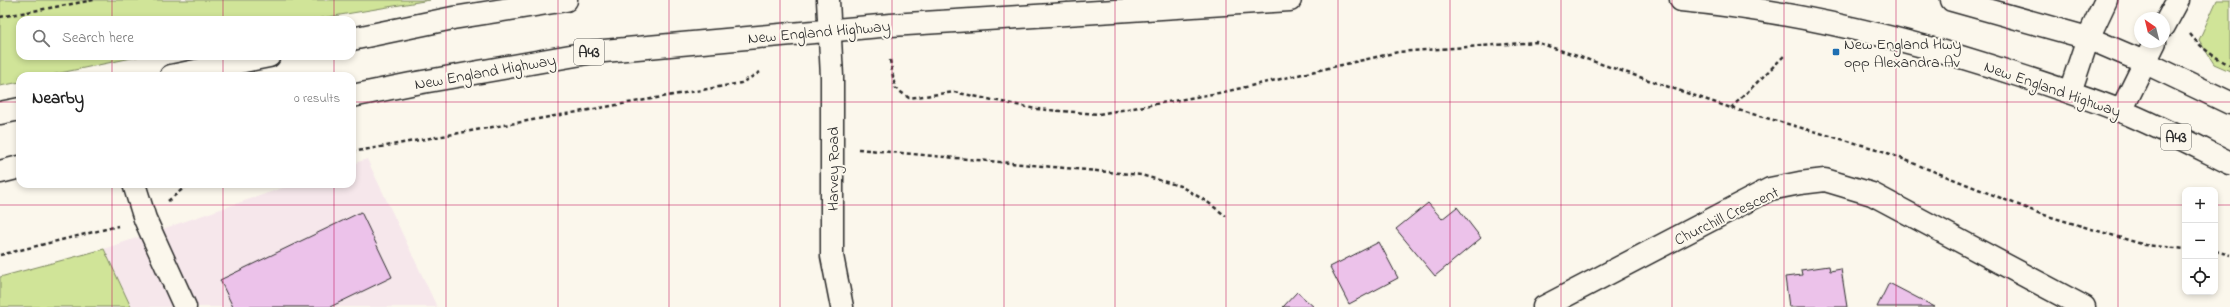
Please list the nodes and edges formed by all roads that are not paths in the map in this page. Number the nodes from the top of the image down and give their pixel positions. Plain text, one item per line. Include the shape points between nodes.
1 (566, 0) edge
2 (828, 0) edge
3 (1290, 0) edge
4 (1680, 0) edge
5 (1952, 0) edge
6 (2106, 0) edge
7 (2178, 0) edge
8 (2170, 15) edge
9 (830, 30) junction
10 (356, 38) edge
11 (2088, 38) junction
12 (2152, 48) edge
13 (249, 60) edge
14 (2144, 62) junction
15 (194, 72) edge
16 (2070, 92) junction
17 (356, 95) edge
18 (2230, 103) edge
19 (16, 110) edge
20 (2121, 111) junction
21 (0, 114) edge
22 (2230, 163) edge
23 (16, 169) edge
24 (0, 172) edge
25 (135, 188) edge
26 (184, 307) edge
27 (842, 307) edge
28 (1544, 307) edge
29 (2084, 307) edge

1 - 10 main road via 452,18
2 - 9 main road, Harvey Road
3 - 9 main road, New England Highway / A43
4 - 16 main road, New England Highway / A43 via 1788,15 1875,32
5 - 11 main road
6 - 11 main road
7 - 8 main road
9 - 17 main road, New England Highway / A43 via 593,52
9 - 27 main road, Harvey Road via 832,256
11 - 14 main road
11 - 16 main road
12 - 14 main road
13 - 15 main road
14 - 18 main road
14 - 20 main road
16 - 20 main road, New England Highway / A43
19 - 21 main road
20 - 22 main road, New England Highway / A43
23 - 24 main road
25 - 26 main road via 145,219
28 - 29 main road, Churchill Crescent via 1770,190 1800,182 1825,180 1872,194

